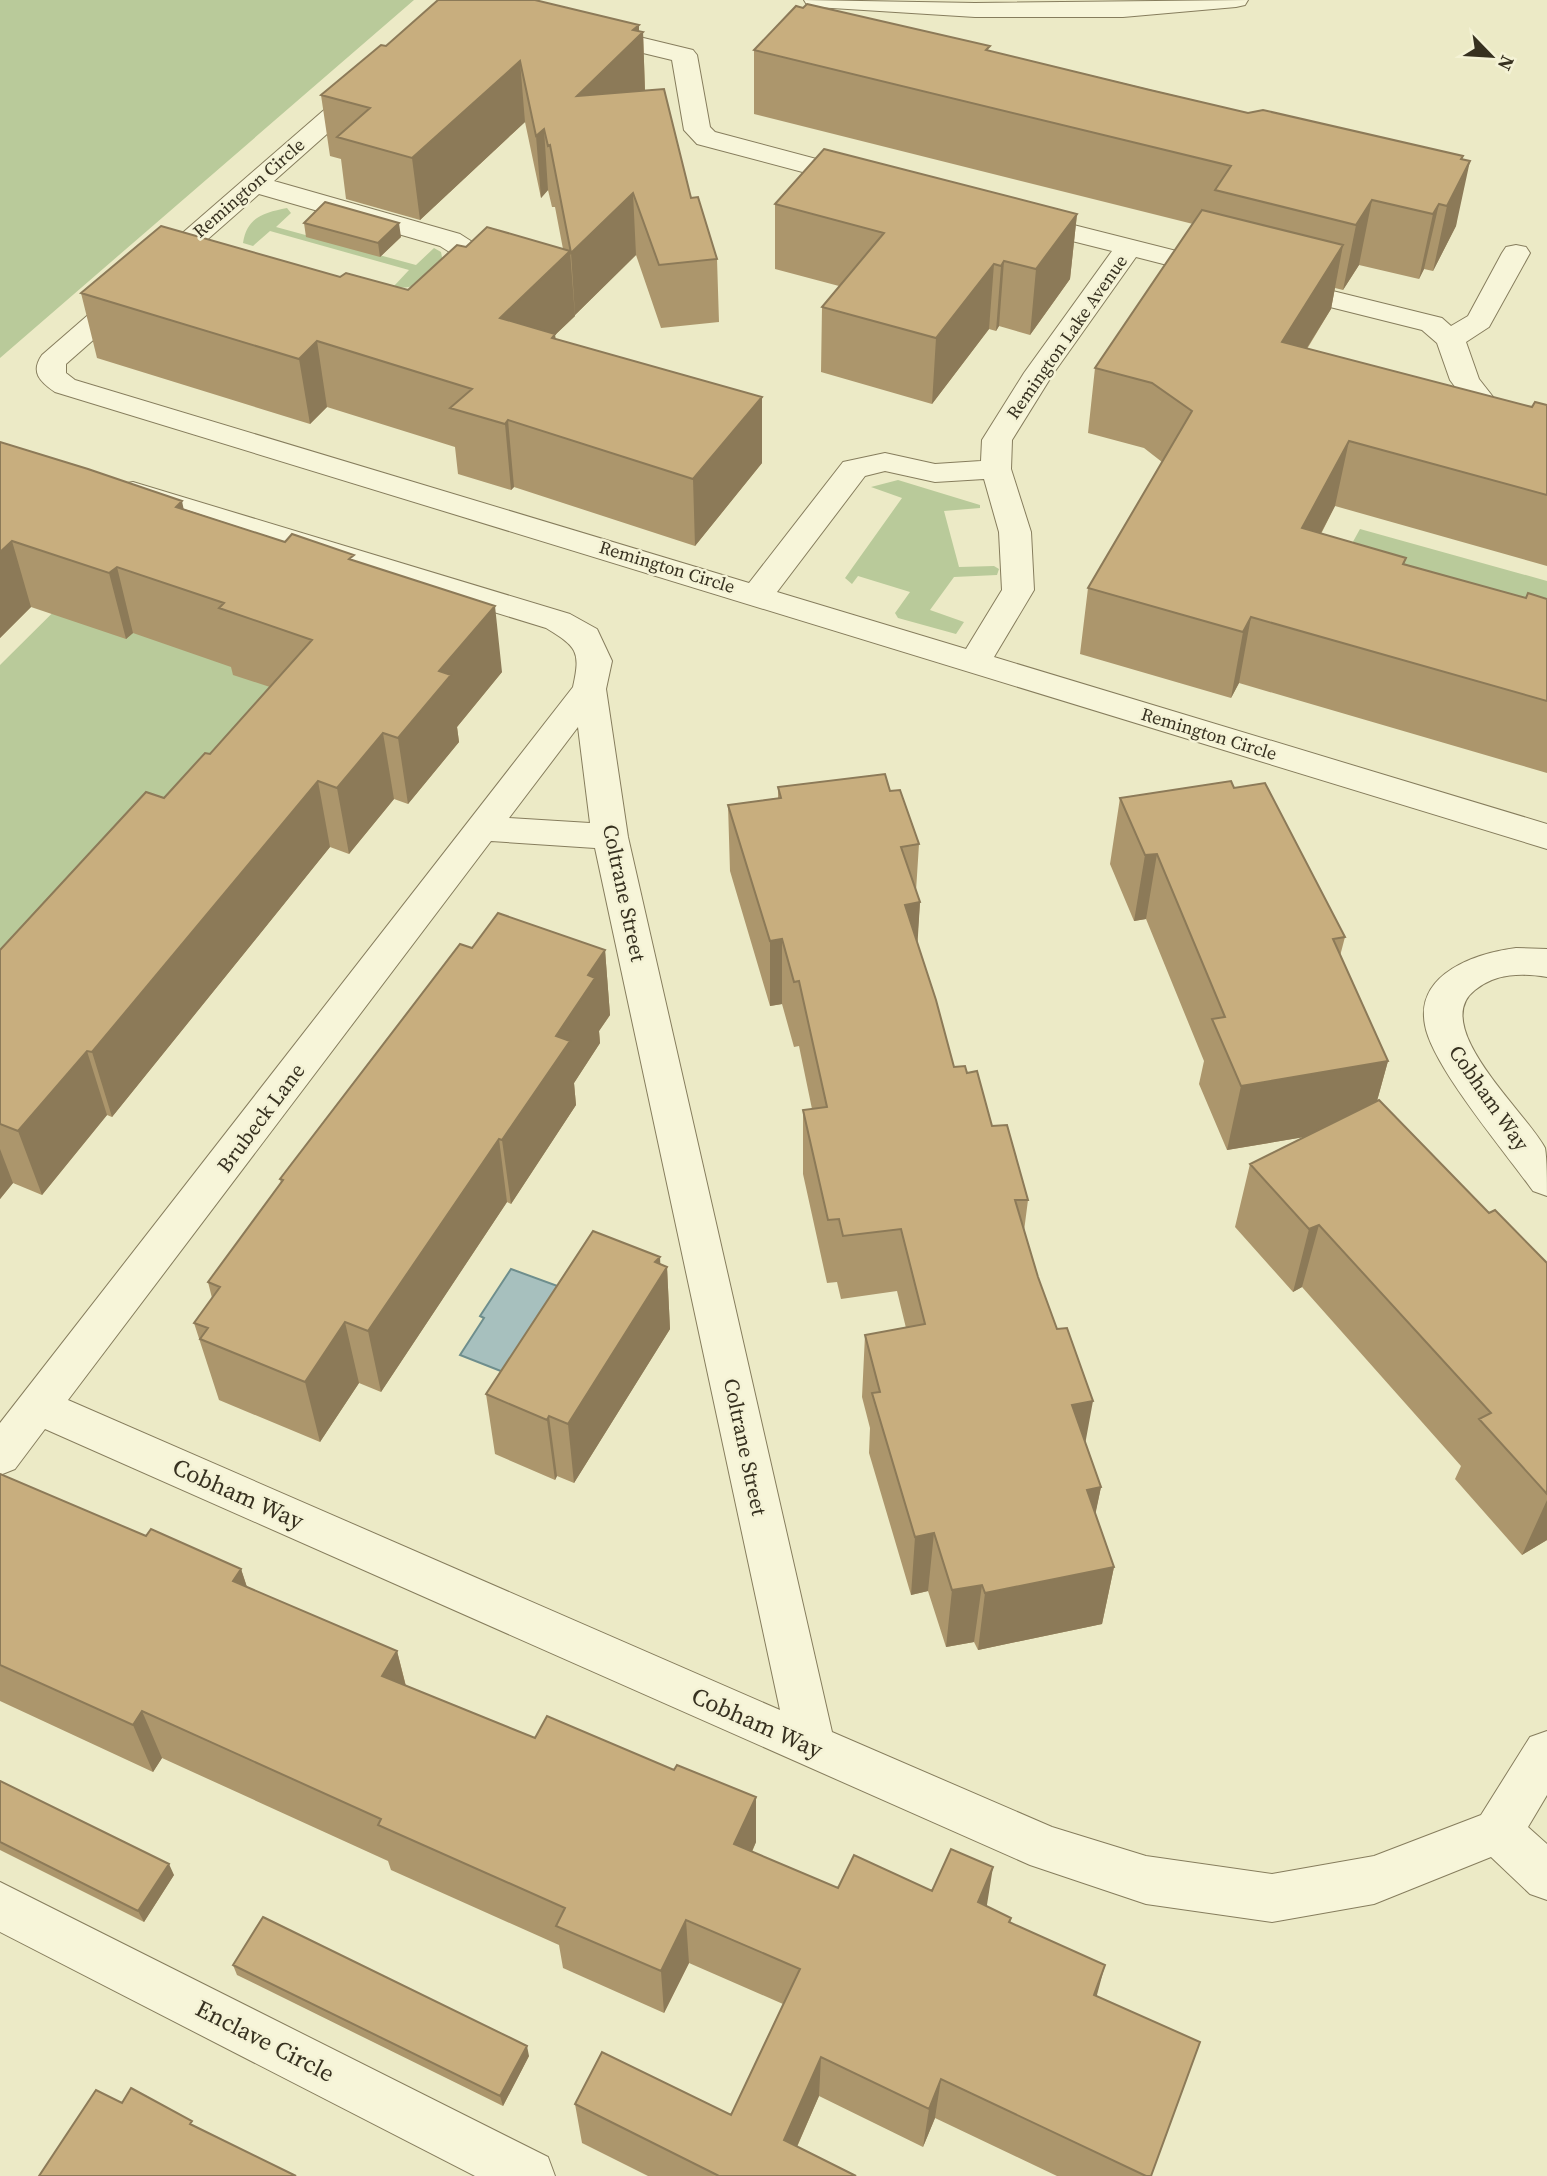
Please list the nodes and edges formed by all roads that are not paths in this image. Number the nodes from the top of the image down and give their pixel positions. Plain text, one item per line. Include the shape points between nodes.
1 (816, 0) edge
2 (1236, 0) edge
3 (566, 27) edge
4 (379, 75) edge
5 (254, 184) junction
6 (886, 186) edge
7 (994, 213) edge
8 (1129, 247) junction
9 (1516, 253) dead end
10 (425, 298) edge
11 (1450, 339) junction
12 (1440, 399) edge
13 (1490, 413) junction
14 (1547, 428) edge
15 (996, 469) junction
16 (100, 481) edge
17 (758, 594) junction
18 (975, 662) junction
19 (589, 689) junction
20 (482, 828) junction
21 (610, 837) junction
22 (1547, 837) edge
23 (1547, 963) edge
24 (1547, 1180) edge
25 (39, 1407) junction
26 (0, 1456) edge
27 (812, 1747) junction
28 (1547, 1753) edge
29 (1498, 1831) junction
30 (1547, 1877) edge
31 (0, 1906) edge
32 (529, 2176) edge

1 - 2 street via 975,10 1123,10
3 - 6 street via 684,55 697,130 706,138
4 - 5 street, Remington Circle
5 - 10 street via 450,240 464,249 467,262
5 - 17 street, Remington Circle via 200,247 52,361 51,376 65,386
7 - 8 street
8 - 11 street via 1432,324
8 - 15 street, Remington Lake Avenue via 997,440
9 - 11 street via 1479,321
11 - 13 street via 1465,380
12 - 13 street
13 - 14 street
15 - 17 street via 935,473 885,462 855,469
15 - 18 street, Remington Lake Avenue via 1015,532 1018,590
16 - 19 street, Coltrane Street via 558,621 585,637 595,662
17 - 18 street, Remington Circle
18 - 22 street, Remington Circle
19 - 20 street, Brubeck Lane
19 - 21 street, Coltrane Street
20 - 21 street
20 - 25 street, Brubeck Lane
21 - 27 street, Coltrane Street
23 - 24 street, Cobham Way via 1497,963 1469,975 1451,992 1443,1012 1445,1032 1455,1054
25 - 26 street, Brubeck Lane
25 - 27 street, Cobham Way
27 - 29 street, Cobham Way via 1047,1849 1146,1880 1272,1898 1361,1882
28 - 29 street
29 - 30 street
31 - 32 street, Enclave Circle

